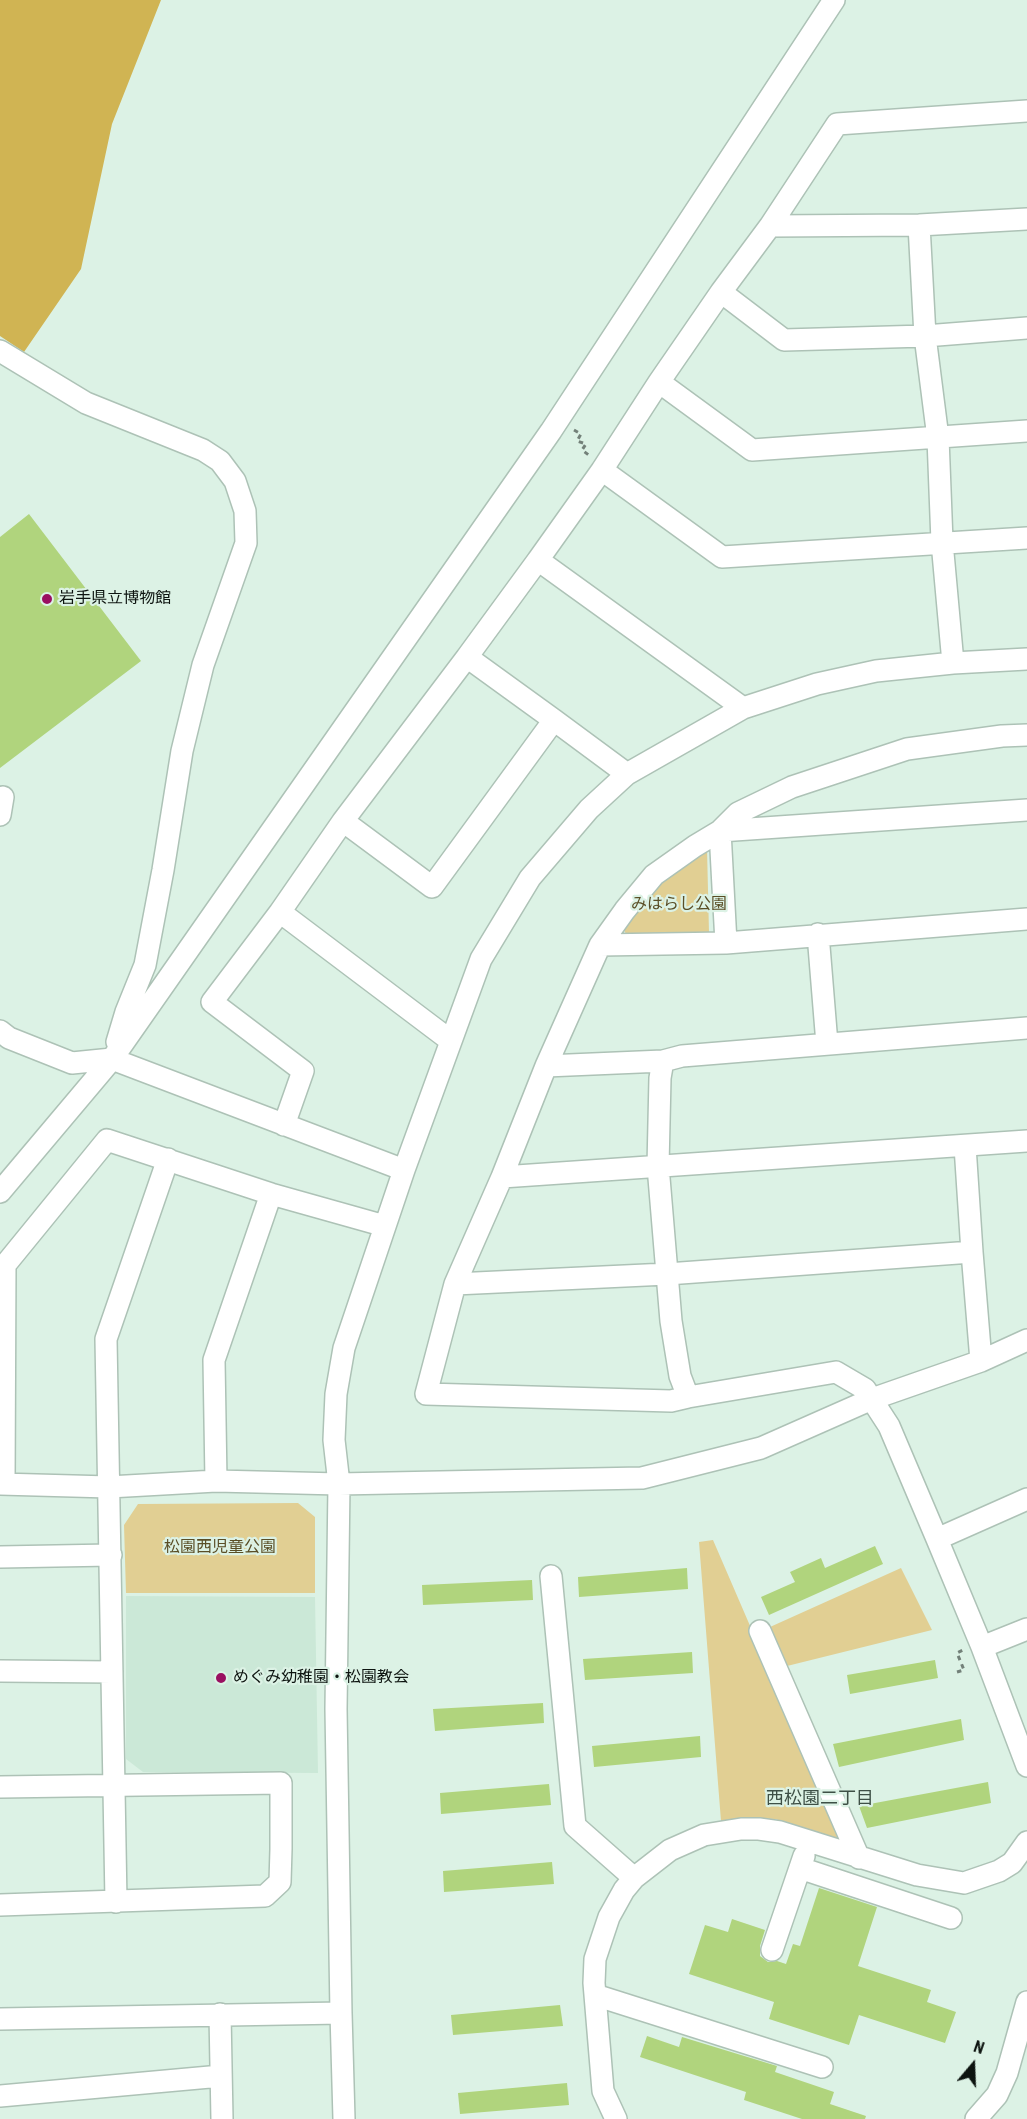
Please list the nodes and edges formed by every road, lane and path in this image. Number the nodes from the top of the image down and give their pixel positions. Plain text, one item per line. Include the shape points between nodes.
1 (834, 0) edge
2 (1027, 111) edge
3 (1027, 219) edge
4 (919, 225) junction
5 (770, 226) junction
6 (721, 292) junction
7 (1027, 328) edge
8 (925, 336) junction
9 (0, 351) edge
10 (659, 382) junction
11 (574, 430) dead end
12 (1027, 431) edge
13 (938, 438) junction
14 (602, 470) junction
15 (1027, 538) edge
16 (942, 542) junction
17 (538, 560) junction
18 (466, 657) junction
19 (1027, 659) edge
20 (953, 663) junction
21 (743, 708) junction
22 (555, 720) junction
23 (1027, 735) edge
24 (627, 774) junction
25 (1027, 810) edge
26 (343, 821) junction
27 (720, 831) junction
28 (280, 912) junction
29 (1027, 919) edge
30 (818, 934) junction
31 (726, 943) junction
32 (600, 945) junction
33 (1027, 1028) edge
34 (0, 1031) edge
35 (451, 1041) junction
36 (827, 1044) junction
37 (112, 1059) junction
38 (663, 1061) junction
39 (546, 1066) junction
40 (284, 1125) junction
41 (1027, 1142) edge
42 (965, 1146) junction
43 (168, 1159) junction
44 (658, 1166) junction
45 (404, 1170) junction
46 (502, 1177) junction
47 (0, 1192) edge
48 (271, 1194) junction
49 (385, 1227) junction
50 (972, 1252) junction
51 (667, 1274) junction
52 (455, 1284) junction
53 (1027, 1340) edge
54 (981, 1361) junction
55 (2, 1385) edge
56 (688, 1397) junction
57 (872, 1399) junction
58 (216, 1481) junction
59 (2, 1484) edge
60 (339, 1484) junction
61 (109, 1487) junction
62 (1027, 1499) edge
63 (937, 1539) junction
64 (111, 1555) junction
65 (0, 1557) edge
66 (551, 1576) dead end
67 (1027, 1629) edge
68 (760, 1631) dead end
69 (982, 1647) junction
70 (0, 1671) edge
71 (112, 1672) junction
72 (1027, 1766) edge
73 (113, 1784) junction
74 (0, 1787) edge
75 (809, 1841) junction
76 (1027, 1842) edge
77 (859, 1858) junction
78 (800, 1868) junction
79 (634, 1878) junction
80 (116, 1902) junction
81 (0, 1905) edge
82 (951, 1918) dead end
83 (772, 1950) dead end
84 (595, 1995) junction
85 (1027, 2002) edge
86 (341, 2013) junction
87 (220, 2014) junction
88 (0, 2019) edge
89 (822, 2067) dead end
90 (221, 2076) junction
91 (0, 2096) edge
92 (222, 2119) edge
93 (344, 2119) edge
94 (616, 2119) edge
95 (976, 2119) edge

1 - 37 street via 550,431
2 - 5 street via 837,124
3 - 4 street
4 - 5 street
4 - 8 street
5 - 6 street
6 - 8 street via 784,340
6 - 10 street
7 - 8 street
8 - 13 street
9 - 37 street via 86,403 203,450 220,461 235,481 245,511 246,543 203,665 182,751 145,965
10 - 13 street via 752,450
10 - 14 street
11 - 14 path via 581,434 577,441 586,444 582,450 593,458 591,463
12 - 13 street
13 - 16 street
14 - 16 street via 722,557
14 - 17 street
15 - 16 street
16 - 20 street
17 - 18 street
17 - 21 street
18 - 22 street
18 - 26 street
19 - 20 street
20 - 21 street via 866,673
21 - 24 street
22 - 24 street
22 - 26 street via 432,887
23 - 27 street via 907,749 792,786 738,813
24 - 35 street via 589,809 530,878 481,959
25 - 27 street
26 - 28 street
27 - 31 street
27 - 32 street via 654,875
28 - 35 street
28 - 40 street via 212,1002 303,1071
29 - 30 street
30 - 31 street
30 - 36 street
31 - 32 street
32 - 39 street
33 - 36 street
34 - 37 street via 72,1063
35 - 45 street
36 - 38 street via 682,1056
37 - 40 street
37 - 47 street
38 - 39 street
38 - 44 street
39 - 46 street
40 - 45 street
41 - 42 street
42 - 44 street
42 - 50 street
43 - 48 street
43 - 55 street via 107,1140 5,1265
43 - 61 street via 106,1339
44 - 46 street
44 - 51 street
45 - 49 street
46 - 52 street
48 - 49 street
48 - 58 street via 214,1360
49 - 60 street via 344,1348 334,1440
50 - 51 street
50 - 54 street
51 - 52 street
51 - 56 street via 680,1376
52 - 56 street via 426,1394 671,1401
53 - 54 street
54 - 57 street
55 - 59 street
56 - 57 street via 836,1372 865,1389
57 - 60 street via 761,1448 642,1478
57 - 63 street via 889,1426
58 - 60 street
58 - 61 street
59 - 61 street
60 - 86 street via 336,1709
61 - 64 street
62 - 63 street
63 - 69 street
64 - 65 street
64 - 71 street
66 - 79 street via 575,1826
67 - 69 street
68 - 77 street
69 - 72 street
70 - 71 street
71 - 73 street
73 - 74 street
73 - 80 street
73 - 80 street via 281,1783 280,1882 265,1896
75 - 77 street
75 - 78 street
75 - 79 street via 759,1829 704,1835 670,1850
76 - 77 street via 1012,1863 964,1883 917,1875
78 - 82 street
78 - 83 street
79 - 84 street via 606,1927 595,1959
80 - 81 street
84 - 89 street
84 - 94 street via 603,2091
85 - 95 street via 1007,2073 997,2095
86 - 87 street
86 - 93 street
87 - 88 street
87 - 90 street
90 - 91 street
90 - 92 street

